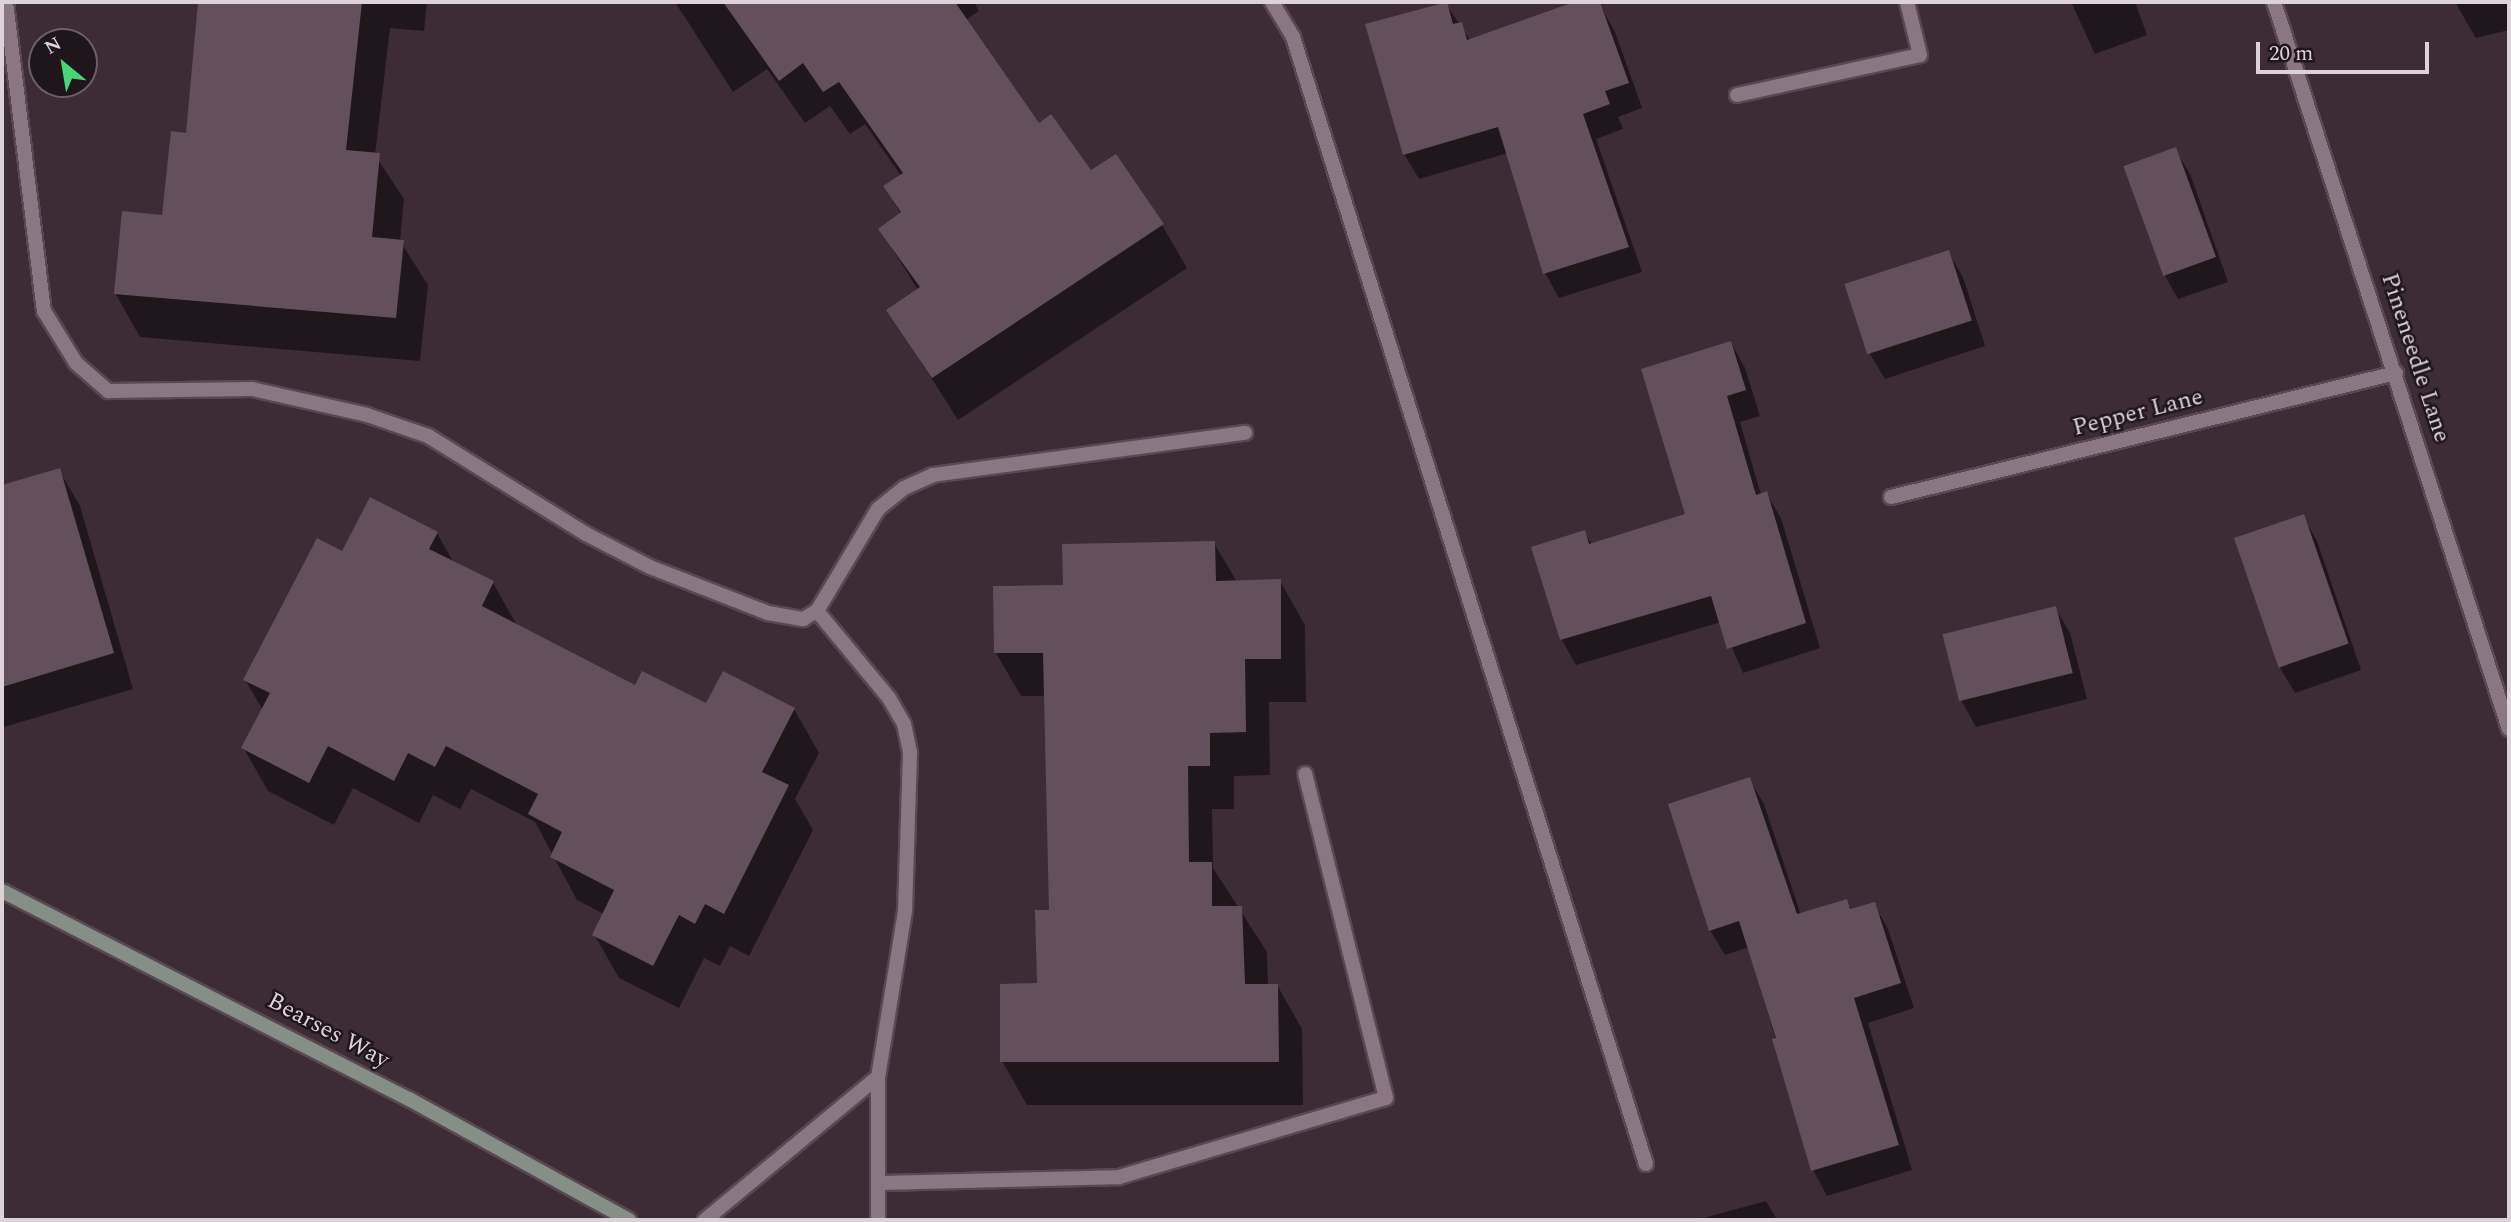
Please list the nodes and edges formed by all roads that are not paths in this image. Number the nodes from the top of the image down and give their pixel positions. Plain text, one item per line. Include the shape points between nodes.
1 (6, 2) edge
2 (1272, 2) edge
3 (1907, 2) edge
4 (2274, 2) edge
5 (1737, 95) dead end
6 (2396, 373) junction
7 (1245, 433) dead end
8 (1891, 497) dead end
9 (817, 611) junction
10 (2509, 729) edge
11 (1305, 775) dead end
12 (2, 891) edge
13 (878, 1077) junction
14 (1646, 1164) dead end
15 (878, 1183) junction
16 (629, 1220) edge
17 (705, 1220) edge
18 (878, 1220) edge

1 - 9 street via 44,311 76,363 108,391 252,389 367,415 428,436 586,534 650,567 768,613 803,619
2 - 14 street via 1293,37
3 - 5 street via 1920,55
4 - 6 street, Pineneedle Lane
6 - 8 street, Pepper Lane
6 - 10 street, Pineneedle Lane
7 - 9 street via 933,475 904,488 878,509
9 - 13 street via 890,698 904,724 910,753 905,911
11 - 15 street via 1386,1098 1119,1177
12 - 16 main road, Bearses Way via 409,1099
13 - 15 street
13 - 17 street
15 - 18 street

